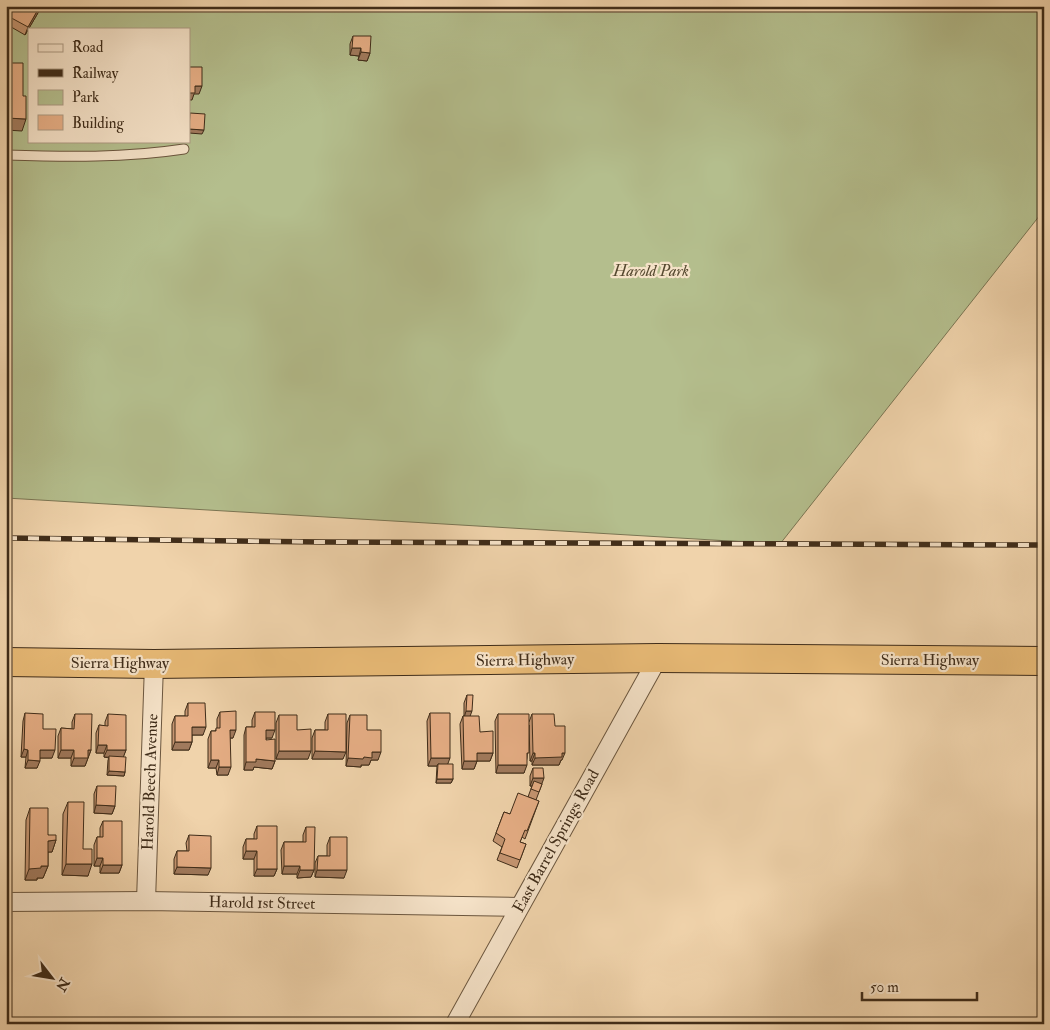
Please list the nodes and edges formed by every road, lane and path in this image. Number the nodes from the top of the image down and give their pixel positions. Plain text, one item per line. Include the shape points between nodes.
1 (184, 149) dead end
2 (6, 155) edge
3 (658, 658) junction
4 (1044, 661) edge
5 (6, 662) edge
6 (154, 664) junction
7 (146, 901) junction
8 (6, 902) edge
9 (519, 908) junction
10 (455, 1024) edge

1 - 2 lane via 86,157
3 - 4 highway, Sierra Highway
3 - 6 highway, Sierra Highway
3 - 9 street, East Barrel Springs Road
5 - 6 highway, Sierra Highway
6 - 7 street, Harold Beech Avenue
7 - 8 street, Harold 1st Street
7 - 9 street, Harold 1st Street
9 - 10 street, East Barrel Springs Road

